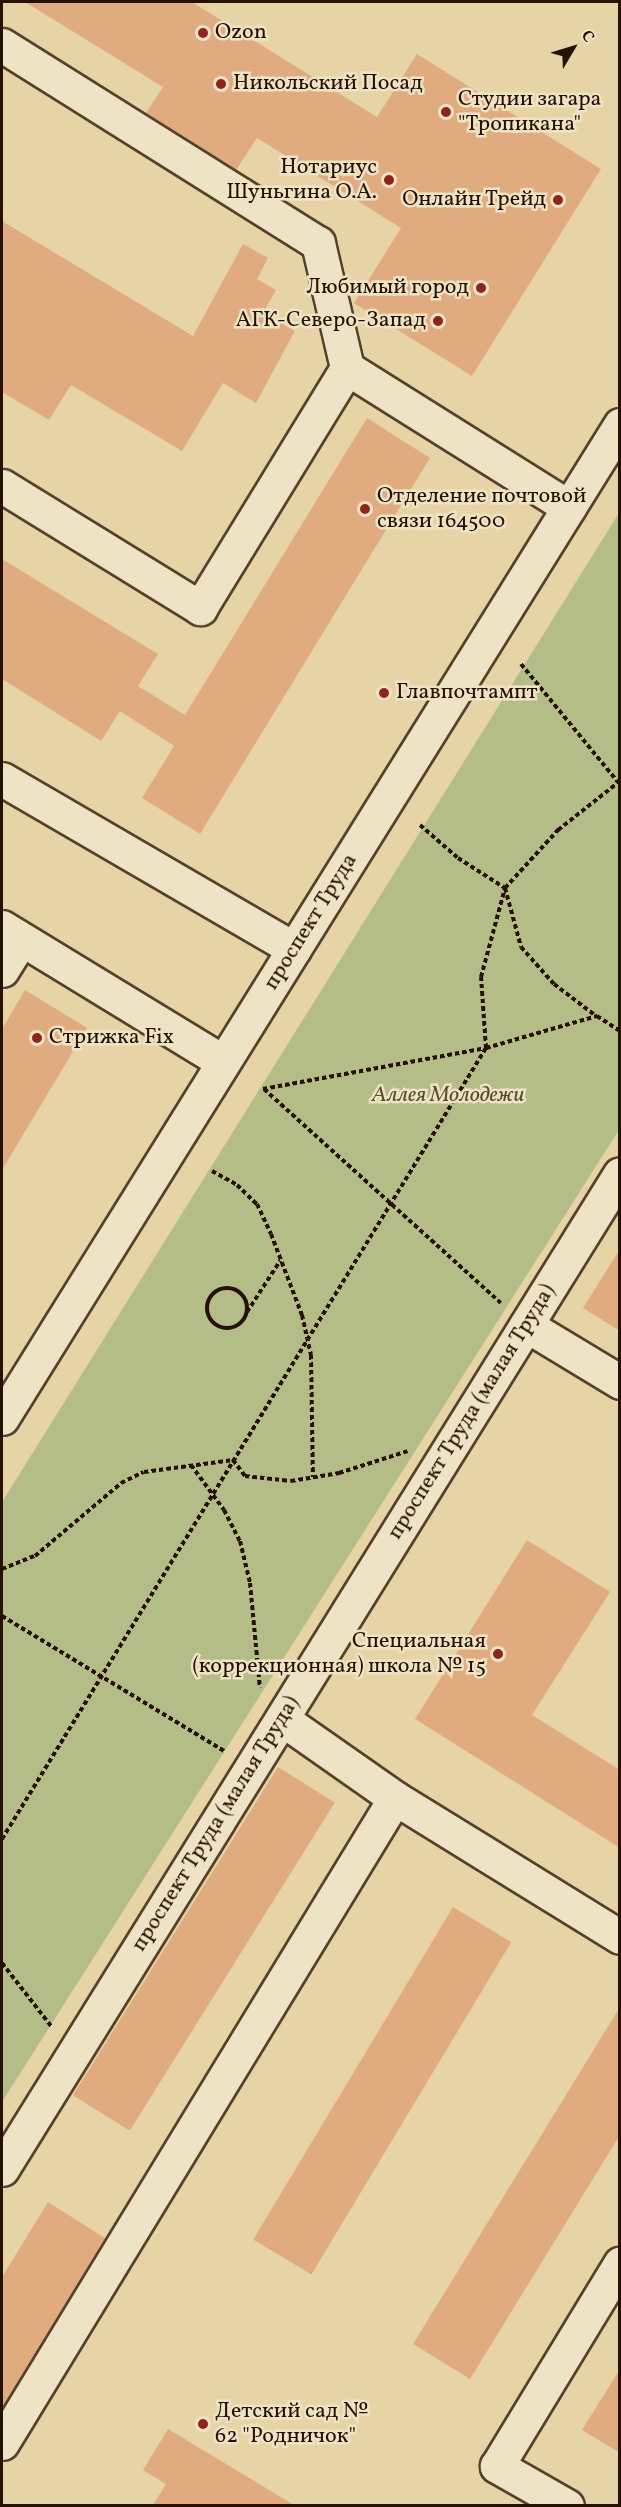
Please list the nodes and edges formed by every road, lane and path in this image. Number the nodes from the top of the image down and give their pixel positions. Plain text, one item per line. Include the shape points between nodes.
1 (2, 45) edge
2 (347, 368) junction
3 (620, 425) edge
4 (2, 486) edge
5 (569, 507) junction
6 (521, 664) dead end
7 (2, 779) edge
8 (619, 781) edge
9 (420, 825) dead end
10 (505, 888) junction
11 (11, 933) edge
12 (294, 949) junction
13 (2, 970) edge
14 (597, 1016) junction
15 (620, 1031) edge
16 (486, 1048) junction
17 (224, 1062) junction
18 (212, 1171) dead end
19 (620, 1174) edge
20 (390, 1204) junction
21 (281, 1260) junction
22 (245, 1315) junction
23 (526, 1325) junction
24 (308, 1339) junction
25 (620, 1382) edge
26 (2, 1418) edge
27 (457, 1436) junction
28 (233, 1460) junction
29 (191, 1466) junction
30 (313, 1477) junction
31 (212, 1494) junction
32 (2, 1569) edge
33 (2, 1616) edge
34 (100, 1677) junction
35 (267, 1743) junction
36 (395, 1798) junction
37 (2, 1839) edge
38 (620, 1937) edge
39 (2, 1963) edge
40 (73, 2054) junction
41 (2, 2169) edge
42 (620, 2264) edge
43 (2, 2443) edge
44 (567, 2505) edge

1 - 2 street via 318,243
2 - 4 street via 200,608
2 - 5 street
3 - 5 street, проспект Труда
5 - 12 street, проспект Труда
6 - 8 path
7 - 12 street
8 - 10 path via 558,830
9 - 10 path via 458,858
10 - 14 path via 521,947 554,984
10 - 16 path via 481,976
11 - 13 street
11 - 17 street
12 - 17 street, проспект Труда
14 - 15 path
14 - 16 path
16 - 20 path
16 - 20 path via 263,1089
17 - 26 street, проспект Труда
18 - 21 path via 237,1185 257,1204
19 - 23 street, проспект Труда (малая Труда)
20 - 23 path
20 - 24 path
21 - 22 path
21 - 24 path
22 - 22 path via 238,1324 220,1327 210,1319 208,1301 217,1290 237,1290 246,1301
23 - 25 street
23 - 27 street, проспект Труда (малая Труда)
24 - 28 path
24 - 30 path via 313,1386
27 - 30 path via 339,1473
27 - 35 street, проспект Труда (малая Труда)
28 - 29 path
28 - 30 path via 245,1476 291,1481
28 - 31 path
29 - 31 path
29 - 32 path via 144,1472 121,1483 35,1556
31 - 34 path
31 - 35 path via 240,1541 250,1583
33 - 34 path
34 - 35 path
34 - 37 path
35 - 36 street
35 - 40 street, проспект Труда (малая Труда)
36 - 38 street
36 - 43 street
39 - 40 path
40 - 41 street, проспект Труда (малая Труда)
42 - 44 street via 497,2466

